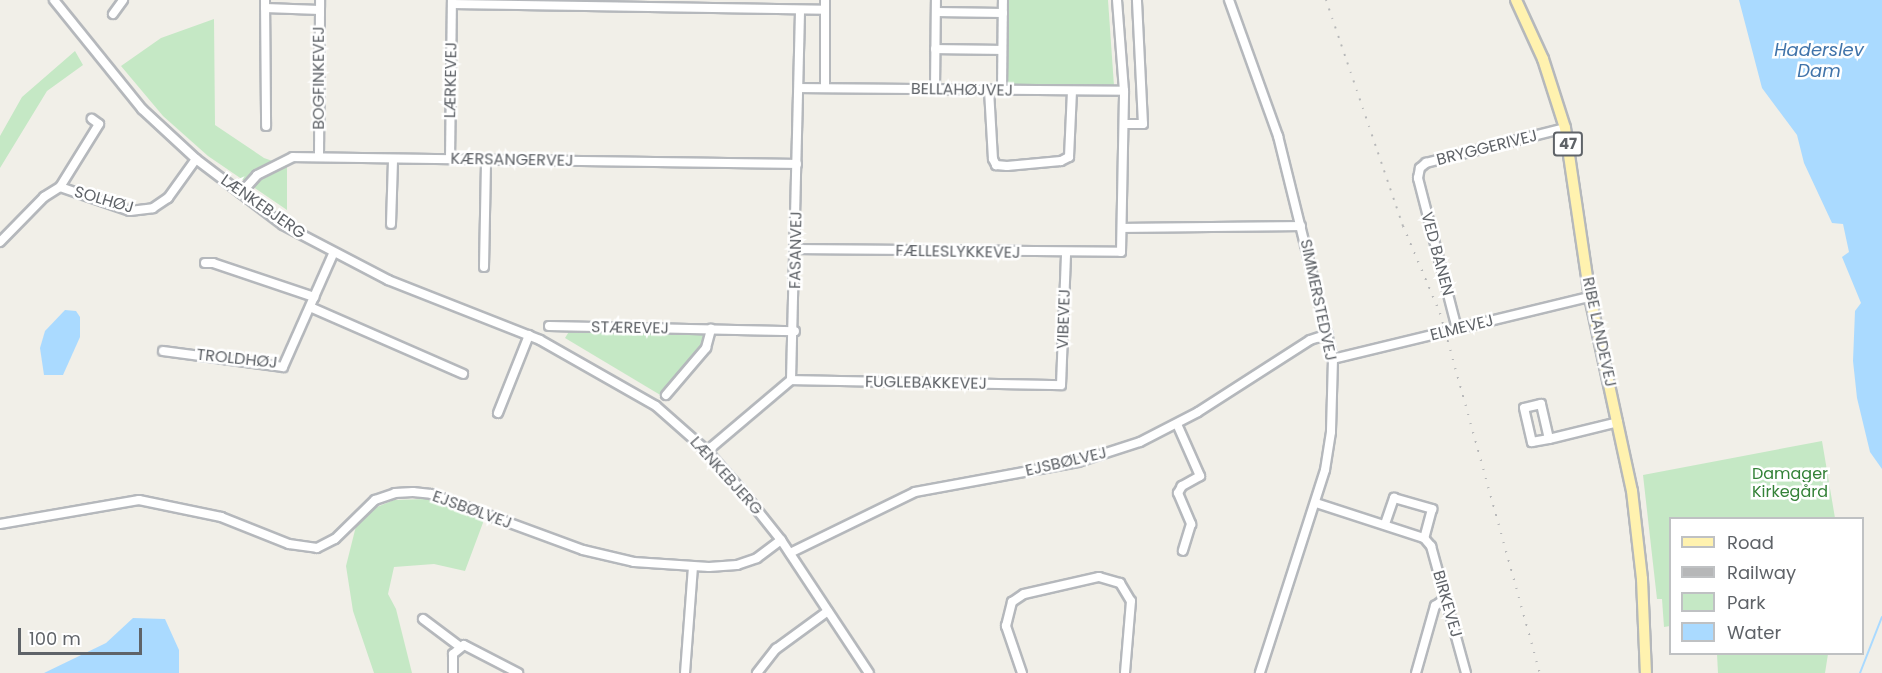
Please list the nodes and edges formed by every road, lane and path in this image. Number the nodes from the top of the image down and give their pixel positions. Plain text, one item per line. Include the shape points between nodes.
1 (54, 0) edge
2 (123, 0) edge
3 (320, 0) edge
4 (825, 0) edge
5 (936, 0) edge
6 (1003, 0) edge
7 (1117, 0) edge
8 (1137, 0) edge
9 (1229, 0) edge
10 (1516, 0) edge
11 (452, 2) edge
12 (265, 4) edge
13 (647, 4) edge
14 (724, 4) edge
15 (320, 10) junction
16 (825, 10) junction
17 (800, 11) junction
18 (936, 12) junction
19 (1002, 13) junction
20 (112, 14) dead end
21 (935, 49) junction
22 (1002, 50) junction
23 (799, 88) junction
24 (825, 88) junction
25 (935, 89) junction
26 (989, 90) junction
27 (1002, 90) junction
28 (1072, 91) junction
29 (1124, 91) junction
30 (92, 119) dead end
31 (1125, 124) junction
32 (266, 126) dead end
33 (1565, 128) junction
34 (319, 156) junction
35 (196, 159) junction
36 (393, 159) junction
37 (450, 159) junction
38 (486, 160) junction
39 (797, 164) junction
40 (1418, 178) joint
41 (60, 187) junction
42 (241, 194) junction
43 (391, 224) dead end
44 (1301, 226) junction
45 (1122, 228) junction
46 (0, 242) edge
47 (796, 249) junction
48 (1066, 253) junction
49 (333, 254) junction
50 (205, 264) dead end
51 (484, 267) dead end
52 (314, 297) junction
53 (1590, 297) junction
54 (309, 307) junction
55 (549, 326) dead end
56 (711, 329) junction
57 (1457, 329) junction
58 (795, 331) junction
59 (1328, 334) junction
60 (529, 335) junction
61 (163, 351) dead end
62 (1333, 359) junction
63 (463, 374) dead end
64 (790, 380) junction
65 (1061, 385) joint
66 (666, 395) dead end
67 (498, 413) dead end
68 (1618, 422) junction
69 (1177, 424) junction
70 (1549, 439) dead end
71 (707, 451) junction
72 (1316, 503) junction
73 (0, 524) edge
74 (1385, 524) junction
75 (1424, 538) junction
76 (781, 540) junction
77 (1183, 551) dead end
78 (790, 553) junction
79 (693, 567) junction
80 (1446, 598) junction
81 (828, 611) junction
82 (423, 619) dead end
83 (459, 646) junction
84 (453, 673) edge
85 (518, 673) edge
86 (685, 673) edge
87 (757, 673) edge
88 (869, 673) edge
89 (1022, 673) edge
90 (1125, 673) edge
91 (1260, 673) edge
92 (1416, 673) edge
93 (1466, 673) edge
94 (1646, 673) edge

1 - 35 street, LÆNKEBJERG via 134,100
2 - 20 street
3 - 15 street, BOGFINKEVEJ
4 - 16 street
5 - 18 street
6 - 19 street
7 - 29 street
8 - 31 street via 1143,124
9 - 44 street, SIMMERSTEDVEJ via 1275,125
10 - 33 main road, RIBE LANDEVEJ / 47 via 1543,59
11 - 13 street
11 - 37 street, LÆRKEVEJ
12 - 15 street
12 - 32 street
13 - 14 street
14 - 17 street
15 - 34 street, BOGFINKEVEJ
16 - 17 street
16 - 24 street
17 - 23 street, FASANVEJ
18 - 19 street
18 - 21 street
19 - 22 street
21 - 22 street
21 - 25 street
22 - 27 street
23 - 24 street, BELLAHØJVEJ
23 - 39 street, FASANVEJ
24 - 25 street, BELLAHØJVEJ
25 - 26 street, BELLAHØJVEJ
26 - 27 street, BELLAHØJVEJ
26 - 28 street via 993,159 996,165 1006,166 1069,157
27 - 28 street, BELLAHØJVEJ
28 - 29 street, BELLAHØJVEJ
29 - 31 street
30 - 41 street, SOLHØJ via 99,123
31 - 45 street
33 - 40 street, BRYGGERIVEJ via 1426,163
33 - 53 main road, RIBE LANDEVEJ / 47
34 - 36 street, KÆRSANGERVEJ
34 - 42 street, KÆRSANGERVEJ via 293,157 274,163
35 - 41 street, SOLHØJ via 168,198 143,211 119,208
35 - 42 street, LÆNKEBJERG
36 - 37 street, KÆRSANGERVEJ
36 - 43 street
37 - 38 street, KÆRSANGERVEJ
38 - 39 street, KÆRSANGERVEJ
38 - 51 street
39 - 47 street, FASANVEJ
40 - 57 street, VED BANEN
41 - 46 street, SOLHØJ via 44,197
42 - 49 street, LÆNKEBJERG via 283,225
44 - 45 street
44 - 59 street, SIMMERSTEDVEJ
45 - 48 street, FÆLLESLYKKEVEJ via 1121,252
47 - 48 street, FÆLLESLYKKEVEJ
47 - 58 street, FASANVEJ
48 - 65 street, VIBEVEJ
49 - 52 street, TROLDHØJ
49 - 60 street, LÆNKEBJERG via 388,280
50 - 52 street via 213,262
52 - 54 street, TROLDHØJ
53 - 57 street, ELMEVEJ
53 - 68 main road, RIBE LANDEVEJ / 47
54 - 61 street, TROLDHØJ via 283,367
54 - 63 street
55 - 56 street, STÆREVEJ
56 - 58 street, STÆREVEJ
56 - 66 street via 706,348
57 - 62 street, ELMEVEJ
58 - 64 street, FASANVEJ
59 - 62 street, SIMMERSTEDVEJ
59 - 69 street, EJSBØLVEJ via 1310,340
60 - 67 street
60 - 71 street, LÆNKEBJERG via 656,406
62 - 72 street, SIMMERSTEDVEJ via 1331,432
64 - 65 street, FUGLEBAKKEVEJ
64 - 71 street
68 - 70 street
68 - 94 main road, RIBE LANDEVEJ / 47 via 1639,541
69 - 77 street via 1200,476 1182,486 1178,493 1191,524
69 - 78 street, EJSBØLVEJ via 1140,442 1088,459 915,492
71 - 76 street, LÆNKEBJERG
72 - 74 street
72 - 91 street, SIMMERSTEDVEJ
73 - 79 street, EJSBØLVEJ via 139,500 221,517 289,544 317,548 335,539 375,500 395,492 413,492 431,494 583,550 634,562
74 - 75 street
74 - 75 street via 1394,498 1432,509
75 - 80 street, BIRKEVEJ via 1431,546
76 - 78 street, LÆNKEBJERG
76 - 79 street, EJSBØLVEJ via 757,558 736,565
78 - 81 street, LÆNKEBJERG
79 - 86 street
80 - 92 street via 1435,606
80 - 93 street, BIRKEVEJ
81 - 87 street via 776,649
81 - 88 street, LÆNKEBJERG
82 - 83 street
83 - 84 street via 453,654
83 - 85 street via 468,646
89 - 90 street via 1006,626 1012,602 1024,594 1099,577 1120,583 1131,601

